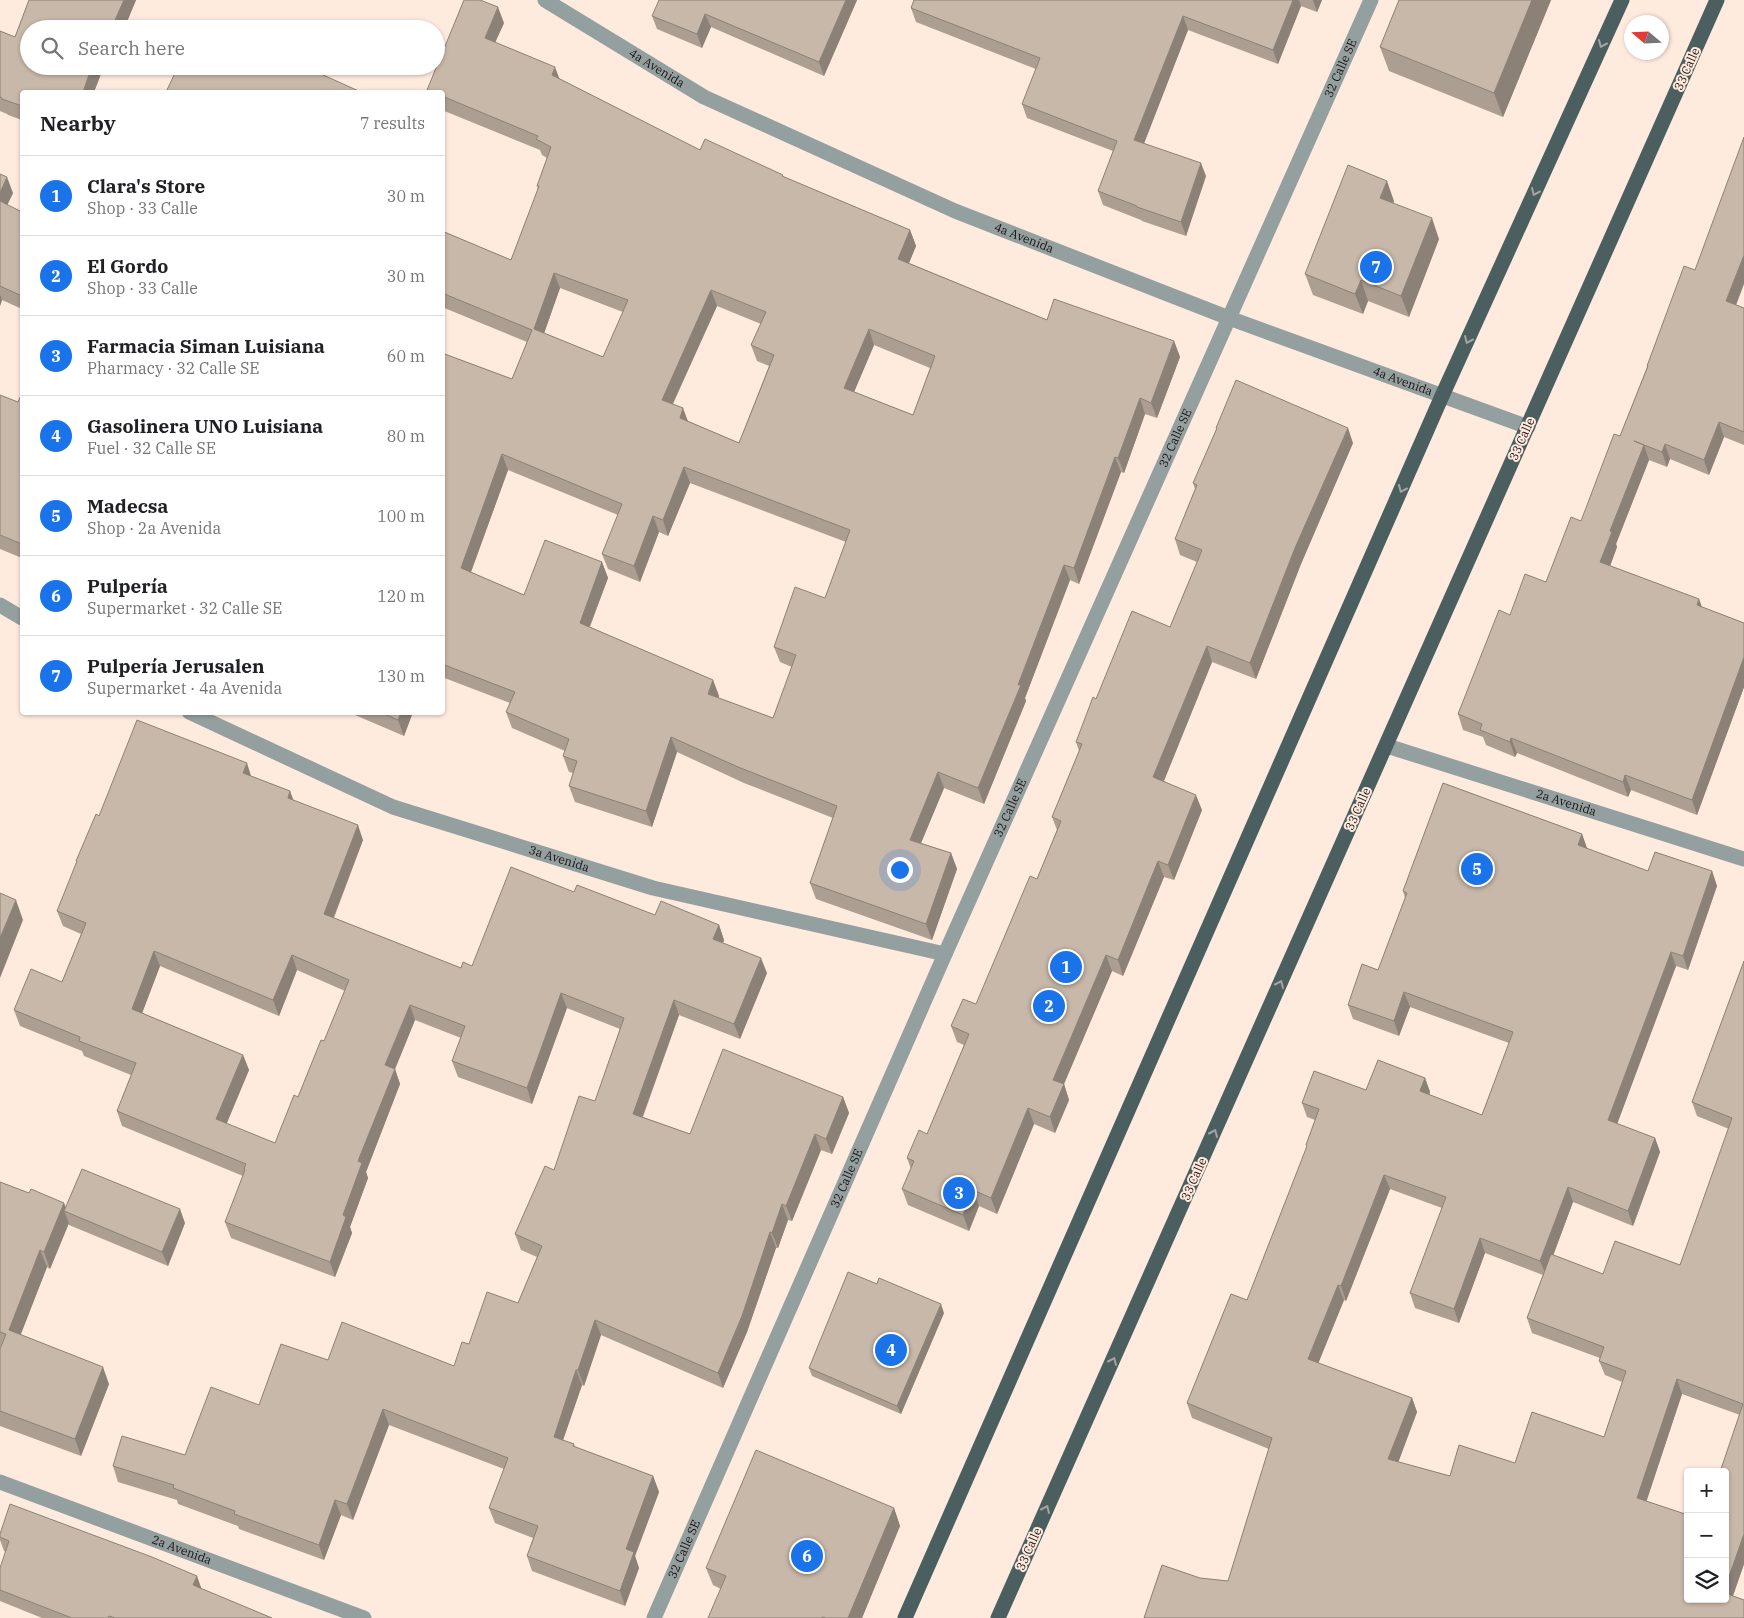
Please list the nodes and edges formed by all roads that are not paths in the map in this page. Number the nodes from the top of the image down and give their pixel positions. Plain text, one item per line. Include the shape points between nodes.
1 (545, 0) edge
2 (1371, 0) edge
3 (1622, 0) edge
4 (1718, 0) edge
5 (1229, 318) junction
6 (1442, 396) junction
7 (1528, 427) junction
8 (0, 605) edge
9 (20, 617) edge
10 (195, 715) edge
11 (1387, 746) junction
12 (1744, 859) edge
13 (945, 954) junction
14 (0, 1482) edge
15 (364, 1618) edge
16 (654, 1618) edge
17 (905, 1618) edge
18 (998, 1618) edge

1 - 5 street, 4a Avenida via 704,97 955,211
2 - 5 street, 32 Calle SE
3 -> 6 main road
4 - 7 main road, 33 Calle
5 - 6 street, 4a Avenida
5 - 13 street, 32 Calle SE
6 - 7 street, 4a Avenida
6 -> 17 main road
7 - 11 main road, 33 Calle
8 - 9 street
10 - 13 street, 3a Avenida via 393,807 653,888
11 - 12 street, 2a Avenida
18 -> 11 main road, 33 Calle
13 - 16 street, 32 Calle SE
14 - 15 street, 2a Avenida

